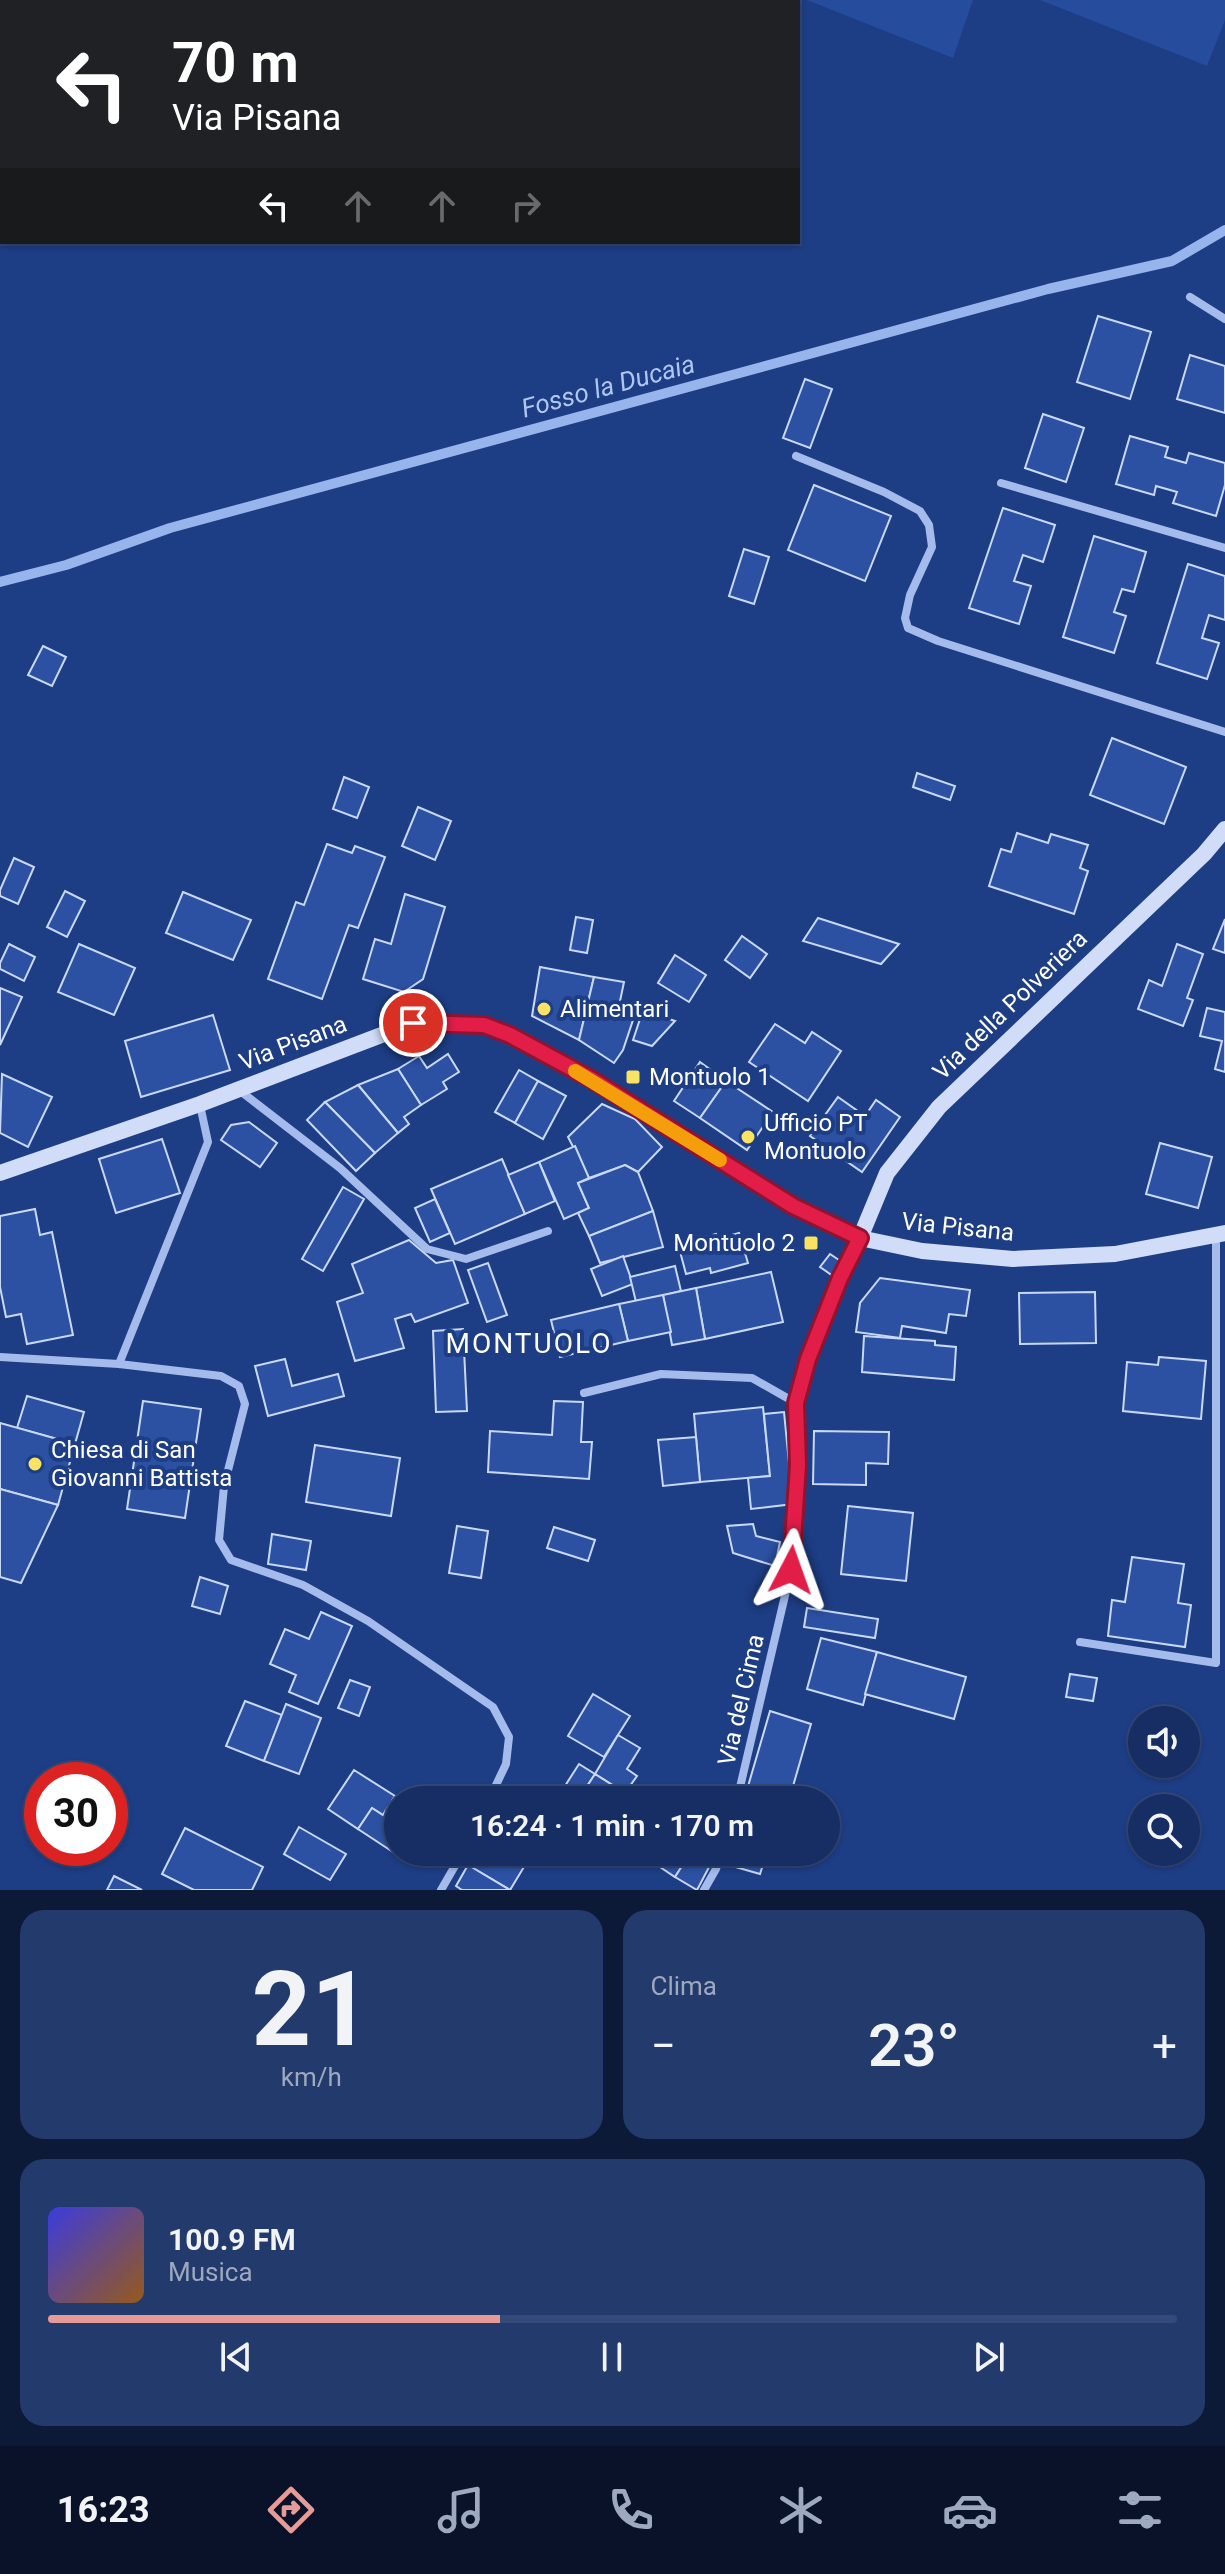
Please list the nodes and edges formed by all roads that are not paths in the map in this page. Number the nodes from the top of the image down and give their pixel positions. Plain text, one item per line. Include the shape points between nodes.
1 (1190, 297) dead end
2 (1225, 319) edge
3 (796, 456) dead end
4 (1001, 483) dead end
5 (1225, 548) edge
6 (1225, 732) edge
7 (1225, 829) edge
8 (238, 1090) junction
9 (200, 1104) junction
10 (0, 1173) edge
11 (548, 1231) dead end
12 (1220, 1234) edge
13 (860, 1238) junction
14 (0, 1357) edge
15 (119, 1364) junction
16 (584, 1393) dead end
17 (796, 1403) junction
18 (1080, 1642) dead end
19 (496, 1786) edge
20 (740, 1786) edge
21 (455, 1866) edge
22 (717, 1866) edge
23 (441, 1890) edge
24 (704, 1890) edge

1 - 2 street
3 - 6 street via 884,492 925,518 932,547 910,595 908,628
4 - 5 street
7 - 13 main road, Via della Polveriera via 939,1107 887,1173
8 - 9 main road, Via Pisana
8 - 11 street via 340,1168 427,1249 466,1259
8 - 13 main road, Via Pisana via 413,1023 484,1025 591,1079 793,1206
9 - 10 main road, Via Pisana
9 - 15 street via 208,1142
12 - 13 main road, Via Pisana via 1115,1254 1013,1259 922,1251
12 - 18 street via 1216,1663
13 - 17 street, Via del Cima via 808,1359
14 - 15 street
15 - 19 street via 221,1376 239,1386 245,1404 224,1486 219,1540 231,1560 303,1585 368,1621 493,1707 509,1737 506,1764
16 - 17 street via 661,1374 752,1378
17 - 20 street, Via del Cima via 791,1570
21 - 23 street
22 - 24 street

